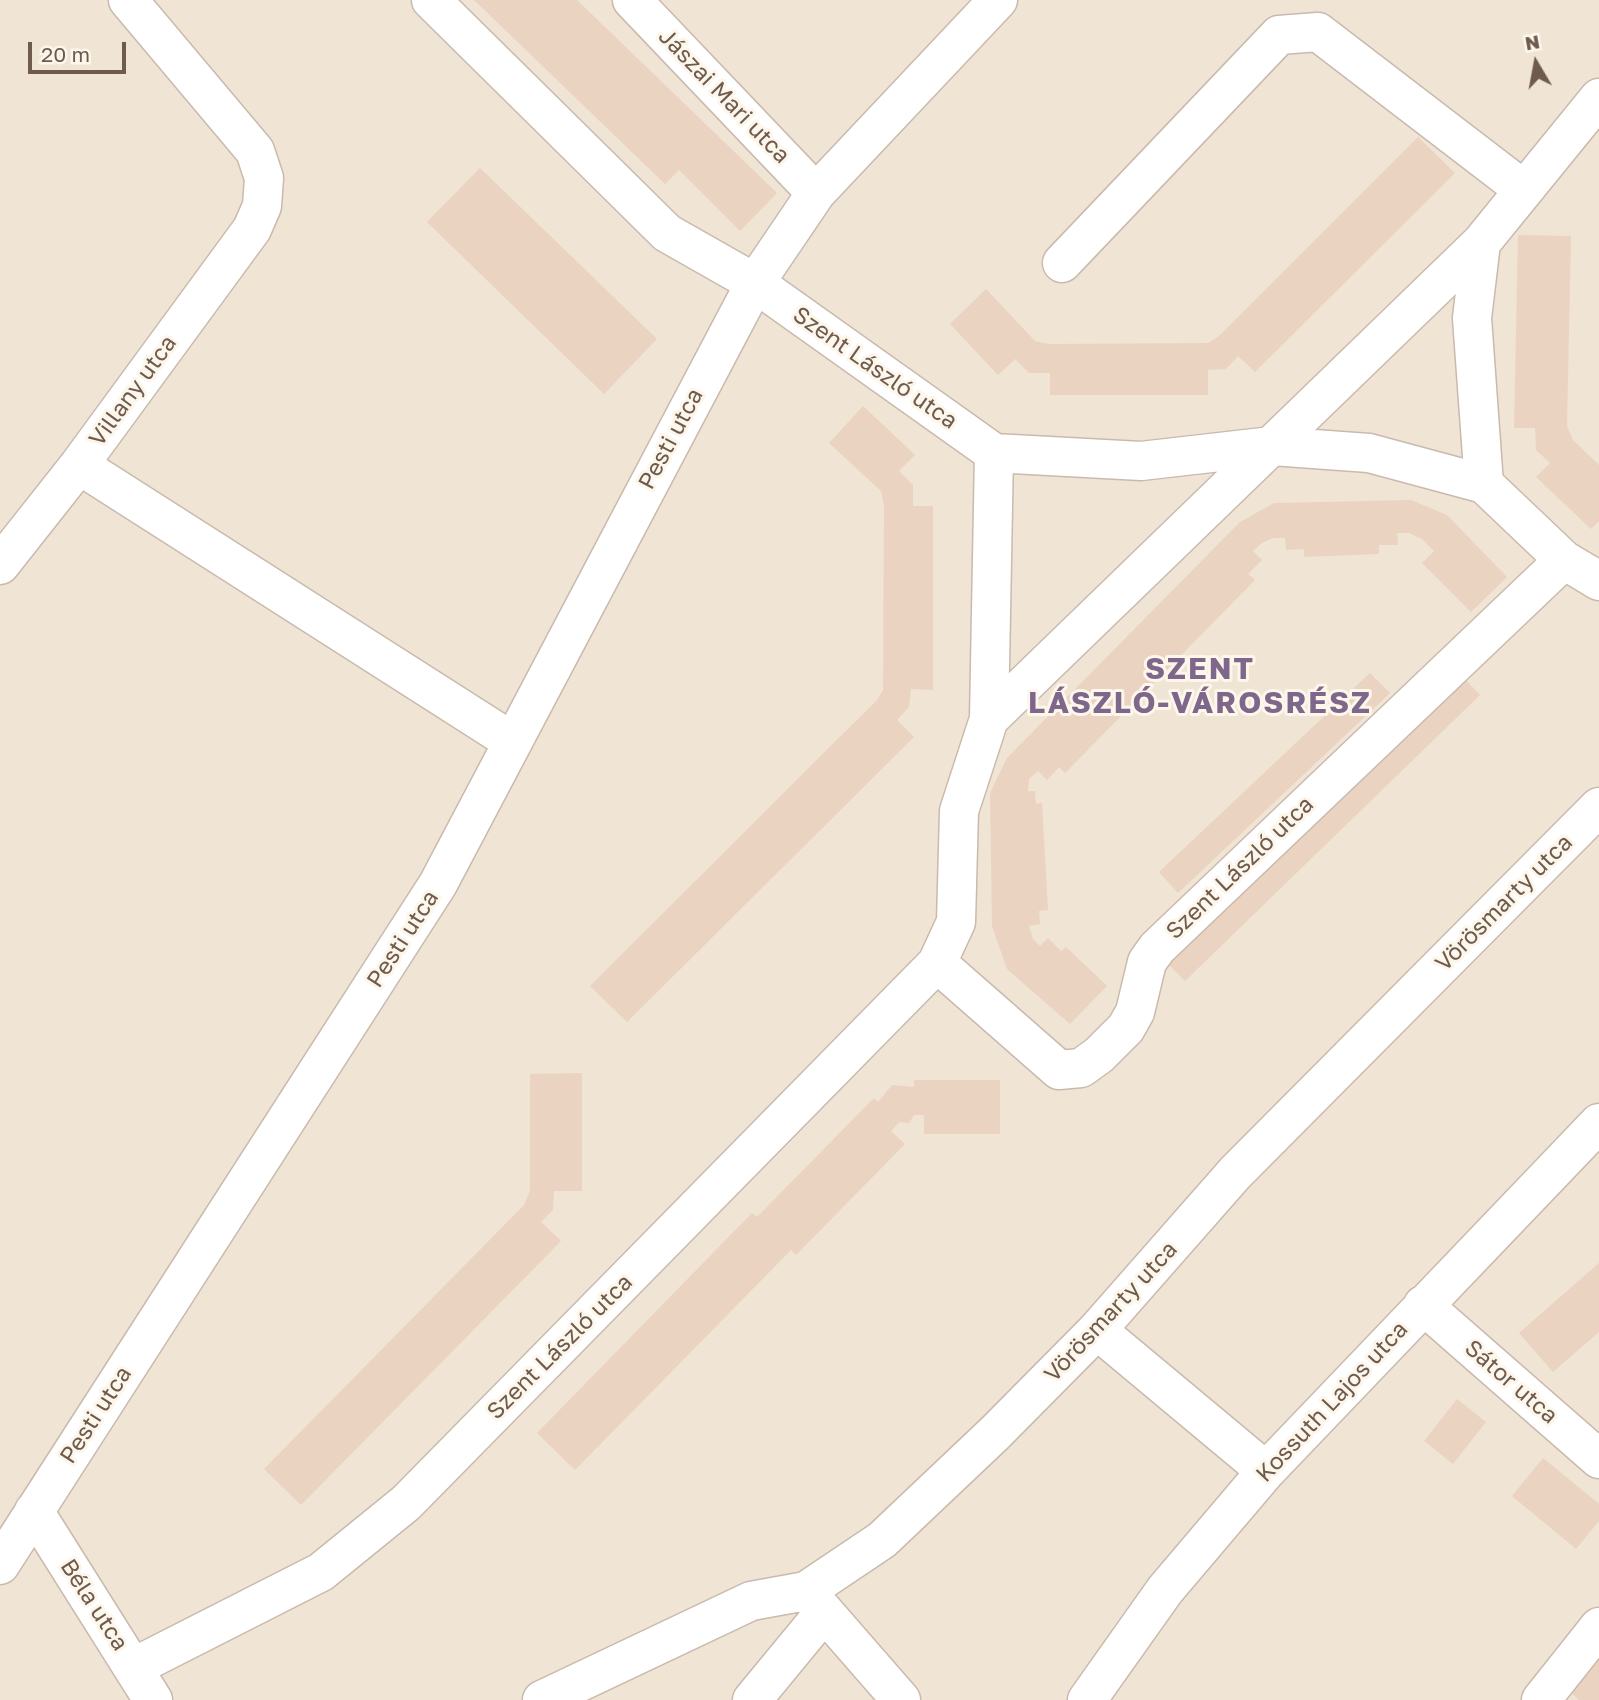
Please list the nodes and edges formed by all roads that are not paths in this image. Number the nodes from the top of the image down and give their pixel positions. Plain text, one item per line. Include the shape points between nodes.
1 (128, 0) edge
2 (431, 0) edge
3 (632, 0) edge
4 (998, 0) edge
5 (1599, 98) edge
6 (1524, 190) junction
7 (816, 192) junction
8 (1481, 243) junction
9 (1062, 263) dead end
10 (755, 283) junction
11 (1272, 446) junction
12 (994, 453) junction
13 (79, 465) junction
14 (1484, 484) junction
15 (1564, 560) junction
16 (0, 565) edge
17 (1599, 581) edge
18 (989, 719) junction
19 (513, 741) junction
20 (1599, 807) edge
21 (937, 963) junction
22 (1599, 1123) edge
23 (1423, 1305) junction
24 (1097, 1330) junction
25 (1599, 1459) edge
26 (1266, 1471) junction
27 (34, 1511) junction
28 (0, 1565) edge
29 (815, 1602) junction
30 (1599, 1627) edge
31 (134, 1667) junction
32 (153, 1700) edge
33 (542, 1700) edge
34 (752, 1700) edge
35 (901, 1700) edge
36 (1087, 1700) edge
37 (1541, 1700) edge

1 - 13 street, Villany utca via 256,151 264,178 262,206 252,229
2 - 10 street via 667,233
3 - 7 street, Jászai Mari utca
4 - 7 street, Pesti utca
5 - 6 street, Szent László utca
6 - 8 street, Szent László utca
6 - 9 street via 1318,32 1279,35
7 - 10 street, Pesti utca
8 - 11 street, Szent László utca
8 - 14 street via 1472,318
10 - 12 street, Szent László utca
10 - 19 street, Pesti utca
11 - 12 street via 1141,461
11 - 14 street via 1370,453
11 - 18 street, Szent László utca
12 - 18 street, Szent László utca
13 - 16 street
13 - 19 street, Villany utca
14 - 15 street
15 - 17 street
15 - 21 street, Szent László utca via 1157,948 1147,962 1135,1012 1126,1028 1081,1068 1059,1070
18 - 21 street, Szent László utca via 959,811 956,922
19 - 27 street, Pesti utca via 438,884
20 - 24 street, Vörösmarty utca via 1235,1173
21 - 31 street, Szent László utca via 406,1503 321,1572
22 - 23 street, Kossuth Lajos utca
23 - 25 street, Sátor utca
23 - 26 street, Kossuth Lajos utca
24 - 26 street
24 - 29 street, Vörösmarty utca
26 - 36 street, Kossuth Lajos utca via 1165,1590
27 - 28 street, Pesti utca
27 - 31 street, Béla utca
29 - 33 street, Vörösmarty utca via 751,1601
29 - 34 street
29 - 35 street
30 - 37 street
31 - 32 street, Béla utca

